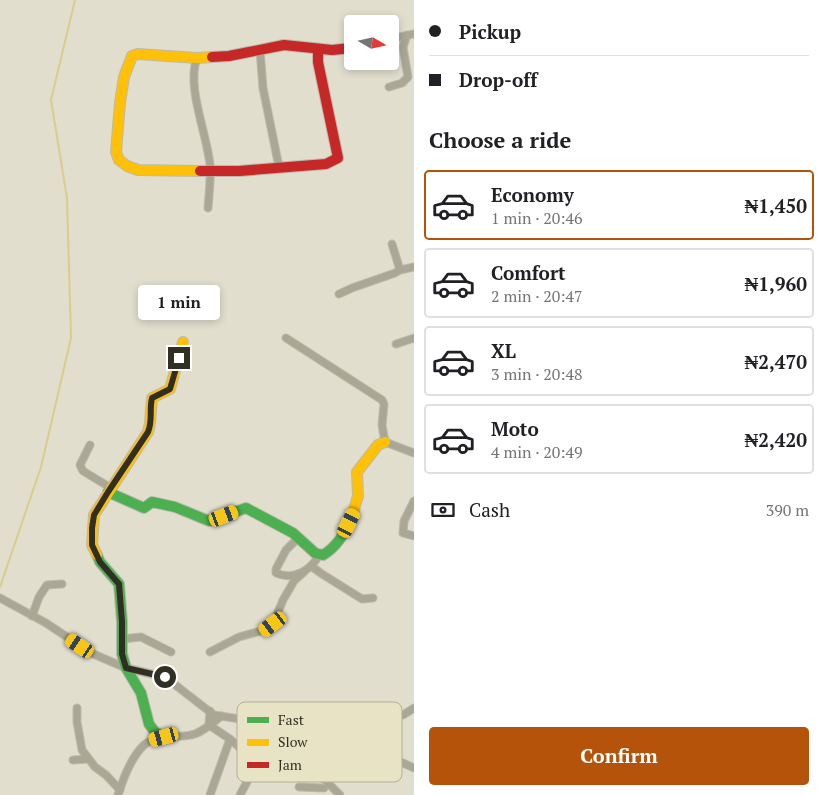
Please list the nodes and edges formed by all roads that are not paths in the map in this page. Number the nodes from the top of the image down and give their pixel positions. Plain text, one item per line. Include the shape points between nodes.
1 (411, 35) edge
2 (344, 48) edge
3 (318, 49) junction
4 (260, 50) junction
5 (197, 58) junction
6 (389, 87) dead end
7 (279, 167) junction
8 (210, 170) junction
9 (208, 208) dead end
10 (392, 244) dead end
11 (414, 267) edge
12 (400, 270) junction
13 (339, 294) dead end
14 (286, 338) dead end
15 (414, 338) edge
16 (184, 342) dead end
17 (396, 344) dead end
18 (385, 442) junction
19 (90, 445) dead end
20 (414, 453) edge
21 (109, 490) junction
22 (414, 502) edge
23 (414, 536) edge
24 (298, 538) junction
25 (319, 555) junction
26 (311, 566) junction
27 (304, 572) junction
28 (62, 584) dead end
29 (0, 598) edge
30 (373, 598) dead end
31 (32, 616) junction
32 (122, 639) junction
33 (170, 652) dead end
34 (210, 652) dead end
35 (126, 668) junction
36 (77, 708) dead end
37 (414, 708) edge
38 (210, 711) junction
39 (221, 716) junction
40 (403, 716) dead end
41 (237, 718) edge
42 (209, 726) junction
43 (164, 737) junction
44 (230, 739) junction
45 (237, 745) edge
46 (88, 759) junction
47 (73, 760) dead end
48 (402, 763) edge
49 (414, 768) edge
50 (247, 782) edge
51 (323, 782) edge
52 (326, 786) junction
53 (299, 787) dead end
54 (121, 793) edge
55 (210, 795) edge
56 (240, 795) edge
57 (317, 795) edge
58 (340, 795) edge

1 - 6 street via 403,47 408,76 402,83
2 - 3 street
3 - 4 street via 284,46
3 - 7 street via 338,158 326,164
4 - 5 street
4 - 7 street via 263,88
5 - 8 street via 193,68 194,84
5 - 8 street via 132,56 121,100 116,152 126,166 138,170
7 - 8 street via 239,172
8 - 9 street
10 - 12 street
11 - 12 street
12 - 13 street
14 - 18 street via 382,400
15 - 17 street
16 - 21 street via 170,389 152,398 148,432
18 - 20 street
18 - 25 street via 378,445 357,472 358,496 344,533 326,554
19 - 21 street via 80,465 83,471
21 - 24 street via 144,508 152,502 168,505 209,521 246,508
21 - 32 street via 94,515 92,545 100,562 119,584
22 - 23 street via 404,522 403,533
24 - 25 street
24 - 27 street via 286,550 276,573 292,575
25 - 26 street
26 - 27 street
26 - 30 street via 362,599
27 - 34 street via 294,581 273,624
28 - 31 street via 47,585
29 - 31 street
31 - 35 street via 91,653
32 - 33 street via 141,637
32 - 35 street
35 - 38 street via 165,677
35 - 43 street via 141,693 149,724
36 - 46 street via 82,750
37 - 40 street
38 - 39 street
38 - 42 street
39 - 41 street
39 - 42 street
42 - 43 street via 195,734
42 - 44 street
43 - 54 street via 144,745 136,754
44 - 45 street
44 - 55 street
46 - 47 street
46 - 54 street
48 - 49 street
50 - 56 street
51 - 52 street
52 - 53 street
52 - 57 street
52 - 58 street

